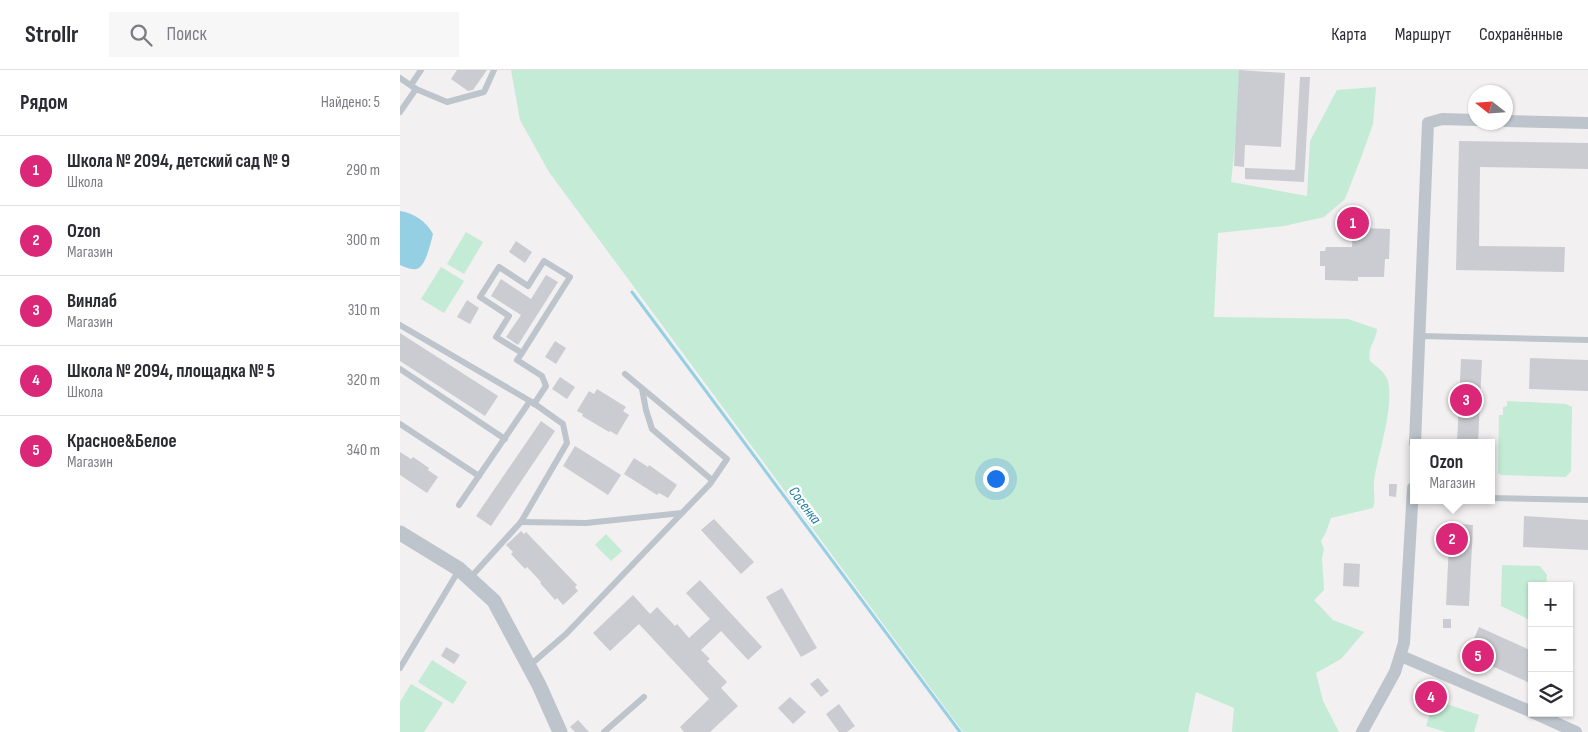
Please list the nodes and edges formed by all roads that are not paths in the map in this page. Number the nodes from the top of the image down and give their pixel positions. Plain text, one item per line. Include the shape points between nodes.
1 (421, 70) edge
2 (494, 70) edge
3 (400, 78) edge
4 (413, 87) junction
5 (400, 112) edge
6 (1468, 120) edge
7 (1513, 121) edge
8 (1588, 124) edge
9 (400, 325) edge
10 (1420, 336) junction
11 (1588, 340) edge
12 (522, 353) junction
13 (400, 369) edge
14 (625, 374) dead end
15 (642, 389) junction
16 (532, 402) junction
17 (400, 424) edge
18 (505, 439) junction
19 (1415, 439) edge
20 (479, 476) junction
21 (712, 480) junction
22 (1495, 498) edge
23 (1588, 500) edge
24 (1412, 504) edge
25 (459, 505) dead end
26 (682, 513) junction
27 (521, 522) junction
28 (400, 533) edge
29 (465, 573) junction
30 (1401, 656) junction
31 (529, 666) junction
32 (400, 668) edge
33 (644, 697) dead end
34 (1528, 711) edge
35 (1542, 717) edge
36 (560, 732) edge
37 (604, 732) edge
38 (1362, 732) edge
39 (1576, 732) edge

1 - 4 lane
2 - 4 lane via 484,92 447,102
3 - 4 lane
4 - 5 lane
6 - 10 street via 1442,119 1428,123
7 - 8 street
9 - 16 lane
10 - 11 lane
10 - 19 street
12 - 12 lane via 570,277 544,261 528,286 499,267 480,297 509,316 496,337
12 - 16 lane via 517,360 542,376 546,386
13 - 18 lane
14 - 15 lane
15 - 21 lane via 652,429
15 - 21 lane via 727,459
16 - 18 lane
16 - 27 lane via 563,424 567,443
17 - 20 lane
18 - 20 lane
20 - 25 lane
21 - 26 lane
22 - 23 lane
24 - 30 street
26 - 27 lane via 586,523
26 - 31 lane via 566,634
27 - 29 lane
28 - 29 street
29 - 31 street via 494,601
29 - 32 lane
30 - 34 street
30 - 38 street
31 - 36 street
33 - 37 lane
35 - 39 street

